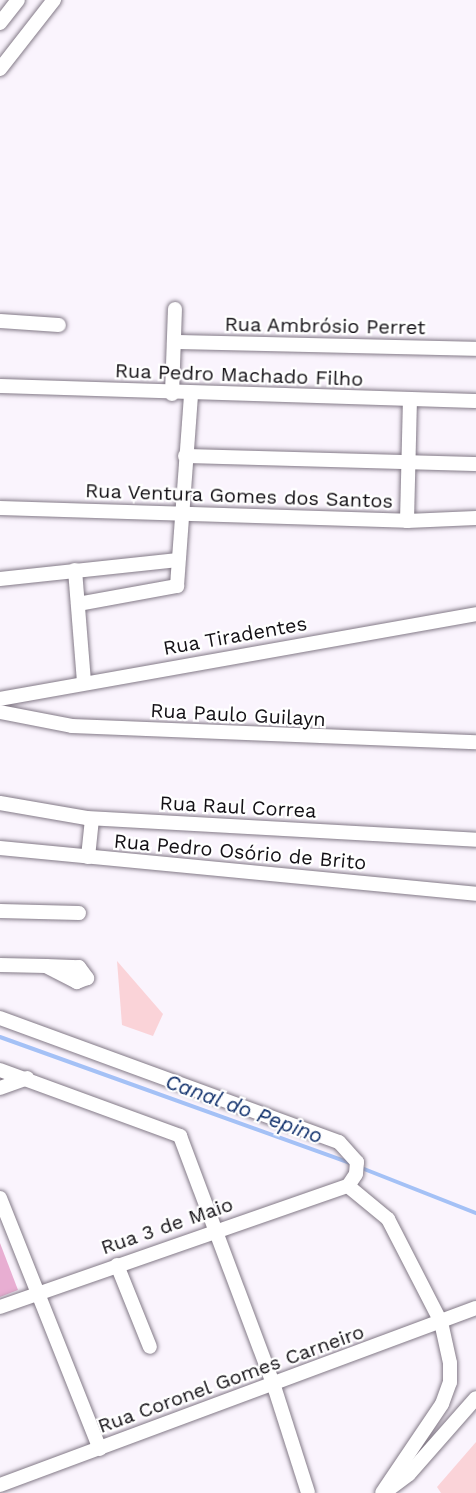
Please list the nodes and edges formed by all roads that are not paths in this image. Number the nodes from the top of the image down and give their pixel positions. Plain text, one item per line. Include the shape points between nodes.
1 (18, 0) edge
2 (54, 0) edge
3 (0, 23) edge
4 (0, 69) edge
5 (175, 309) dead end
6 (0, 321) edge
7 (59, 325) dead end
8 (174, 342) junction
9 (476, 349) edge
10 (0, 386) edge
11 (172, 394) junction
12 (191, 394) junction
13 (410, 400) junction
14 (476, 401) edge
15 (185, 456) junction
16 (410, 462) junction
17 (476, 464) edge
18 (0, 508) edge
19 (181, 514) junction
20 (476, 518) edge
21 (407, 521) junction
22 (178, 560) junction
23 (75, 570) junction
24 (0, 579) edge
25 (78, 604) junction
26 (476, 614) edge
27 (84, 682) junction
28 (0, 699) edge
29 (0, 712) edge
30 (476, 742) edge
31 (0, 803) edge
32 (92, 819) junction
33 (476, 840) edge
34 (0, 848) edge
35 (88, 857) junction
36 (476, 894) edge
37 (0, 911) edge
38 (79, 913) dead end
39 (0, 965) edge
40 (46, 966) dead end
41 (0, 1018) edge
42 (3, 1072) edge
43 (27, 1078) junction
44 (0, 1088) edge
45 (354, 1174) junction
46 (0, 1198) edge
47 (217, 1229) junction
48 (117, 1264) junction
49 (36, 1293) junction
50 (0, 1307) edge
51 (476, 1308) edge
52 (441, 1322) junction
53 (150, 1347) dead end
54 (273, 1383) junction
55 (476, 1398) edge
56 (100, 1449) junction
57 (0, 1485) edge
58 (308, 1493) edge
59 (383, 1493) edge

1 - 3 street
2 - 4 street
5 - 8 street
6 - 7 street
8 - 9 street, Rua Ambrósio Perret
8 - 11 street
10 - 11 street, Rua Pedro Machado Filho
11 - 12 street, Rua Pedro Machado Filho
12 - 13 street, Rua Pedro Machado Filho
12 - 15 street
13 - 14 street, Rua Pedro Machado Filho
13 - 16 street
15 - 16 street
15 - 19 street
16 - 17 street
16 - 21 street
18 - 19 street, Rua Ventura Gomes dos Santos
19 - 21 street, Rua Ventura Gomes dos Santos
19 - 22 street
20 - 21 street, Rua Ventura Gomes dos Santos
22 - 23 street
22 - 25 street via 177,586
23 - 24 street
23 - 25 street
25 - 27 street
26 - 27 street, Rua Tiradentes
27 - 28 street, Rua Tiradentes
29 - 30 street, Rua Paulo Guilayn via 72,726
31 - 32 street, Rua Raul Correa
32 - 33 street, Rua Raul Correa
32 - 35 street
34 - 35 street, Rua Pedro Osório de Brito
35 - 36 street, Rua Pedro Osório de Brito
37 - 38 street
39 - 40 street
41 - 45 street via 339,1142
42 - 43 street
43 - 44 street
43 - 47 street via 180,1137
45 - 47 street, Rua 3 de Maio
45 - 52 street via 388,1219
46 - 49 street
47 - 48 street, Rua 3 de Maio
47 - 54 street
48 - 49 street, Rua 3 de Maio
48 - 53 street
49 - 50 street, Rua 3 de Maio
49 - 56 street
51 - 52 street, Rua Coronel Gomes Carneiro
52 - 54 street, Rua Coronel Gomes Carneiro
52 - 59 street via 450,1382 442,1404
54 - 56 street, Rua Coronel Gomes Carneiro
54 - 58 street
55 - 59 street via 409,1474
56 - 57 street, Rua Coronel Gomes Carneiro

